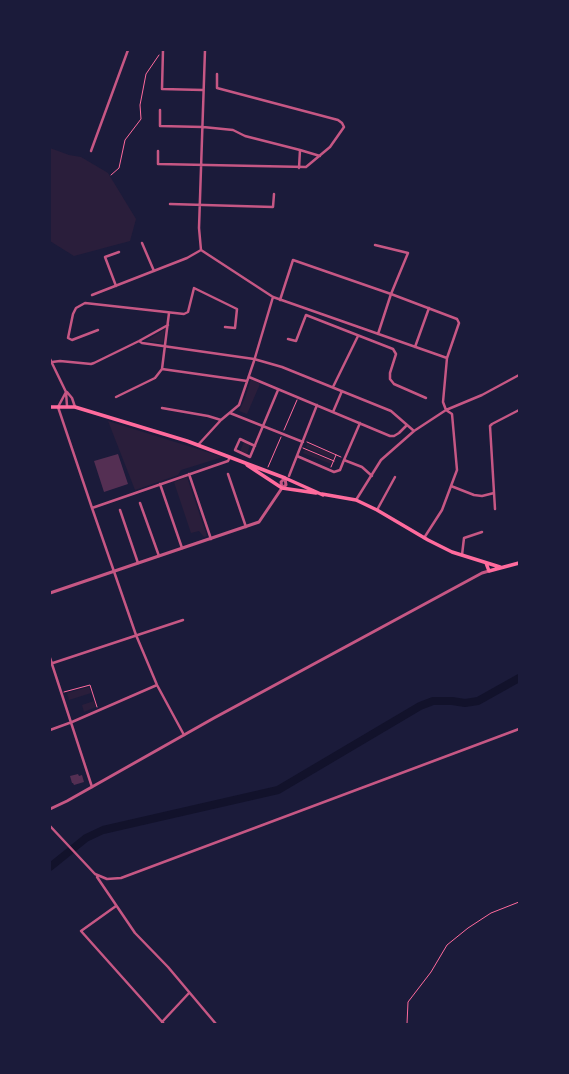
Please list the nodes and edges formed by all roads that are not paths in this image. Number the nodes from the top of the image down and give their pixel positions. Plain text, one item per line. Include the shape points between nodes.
1 (128, 50) edge
2 (163, 50) edge
3 (205, 50) edge
4 (217, 74) dead end
5 (203, 90) junction
6 (160, 110) dead end
7 (203, 127) junction
8 (300, 150) junction
9 (91, 151) dead end
10 (158, 151) dead end
11 (320, 156) junction
12 (201, 165) junction
13 (299, 168) junction
14 (274, 194) dead end
15 (170, 204) dead end
16 (200, 205) junction
17 (142, 243) dead end
18 (375, 245) dead end
19 (201, 250) junction
20 (119, 252) dead end
21 (154, 271) junction
22 (116, 286) junction
23 (391, 294) junction
24 (92, 295) dead end
25 (273, 297) junction
26 (280, 300) junction
27 (429, 308) junction
28 (169, 313) junction
29 (168, 325) junction
30 (225, 327) dead end
31 (98, 330) dead end
32 (378, 334) junction
33 (358, 336) junction
34 (288, 339) dead end
35 (139, 341) junction
36 (166, 346) junction
37 (415, 347) junction
38 (447, 358) junction
39 (254, 359) junction
40 (51, 360) edge
41 (162, 369) junction
42 (519, 375) edge
43 (249, 377) junction
44 (247, 382) junction
45 (333, 387) junction
46 (278, 390) junction
47 (342, 391) junction
48 (66, 392) junction
49 (116, 397) dead end
50 (426, 398) dead end
51 (317, 405) junction
52 (67, 406) junction
53 (50, 407) edge
54 (58, 407) junction
55 (76, 407) junction
56 (162, 408) dead end
57 (446, 410) junction
58 (519, 410) edge
59 (333, 412) junction
60 (230, 413) junction
61 (221, 420) junction
62 (360, 423) junction
63 (407, 425) junction
64 (263, 426) junction
65 (414, 431) junction
66 (303, 441) junction
67 (198, 445) junction
68 (255, 446) junction
69 (297, 456) junction
70 (230, 457) junction
71 (344, 460) junction
72 (242, 461) junction
73 (189, 474) junction
74 (228, 474) dead end
75 (372, 476) junction
76 (287, 477) junction
77 (395, 477) dead end
78 (160, 484) junction
79 (451, 486) junction
80 (282, 488) junction
81 (494, 494) junction
82 (323, 495) junction
83 (356, 500) junction
84 (140, 503) dead end
85 (92, 508) junction
86 (495, 509) dead end
87 (120, 510) dead end
88 (378, 510) junction
89 (246, 527) junction
90 (482, 532) dead end
91 (211, 538) junction
92 (424, 538) junction
93 (182, 548) junction
94 (462, 555) junction
95 (159, 556) junction
96 (486, 563) junction
97 (519, 563) edge
98 (138, 564) junction
99 (500, 567) junction
100 (489, 570) junction
101 (115, 571) junction
102 (50, 593) edge
103 (184, 620) dead end
104 (136, 635) junction
105 (50, 658) edge
106 (51, 663) edge
107 (157, 685) junction
108 (72, 722) junction
109 (519, 729) edge
110 (50, 730) edge
111 (184, 735) junction
112 (93, 787) junction
113 (50, 809) edge
114 (50, 826) edge
115 (95, 874) junction
116 (116, 906) junction
117 (189, 993) junction
118 (163, 1023) edge
119 (216, 1024) edge

1 - 9 street
2 - 5 street via 162,89
3 - 5 street
4 - 11 street via 217,88 342,122 344,127
5 - 7 street
6 - 7 street via 160,126
7 - 8 street via 233,130 245,136
7 - 12 street
8 - 11 street
8 - 13 street
10 - 12 street via 158,164
11 - 13 street via 306,168
12 - 13 street
12 - 16 street
14 - 16 street via 273,207
15 - 16 street
16 - 19 street
17 - 21 street
18 - 23 street via 408,253
19 - 21 street
19 - 25 street
20 - 22 street via 105,257
21 - 22 street
22 - 24 street
23 - 26 street via 293,260
23 - 27 street
23 - 32 street
25 - 26 street
25 - 39 street
26 - 32 street
27 - 37 street
27 - 38 street via 457,319
28 - 29 street
28 - 30 street via 188,312 194,288 237,309 235,328
28 - 31 street via 85,303 76,308 68,338 72,340
29 - 35 street
29 - 36 street
32 - 37 street
33 - 34 street via 306,315 296,341
33 - 45 street
33 - 50 street via 393,349 396,354 390,380
35 - 36 street
35 - 40 street via 90,364
36 - 39 street
36 - 41 street
37 - 38 street
38 - 57 street via 443,402
39 - 43 street
39 - 45 street
40 - 48 street
41 - 44 street
41 - 49 street via 155,378
42 - 57 street via 482,395
43 - 44 street
43 - 46 street
44 - 60 street via 239,405
45 - 47 street
46 - 51 street
46 - 64 street
47 - 59 street
47 - 63 street via 391,411
48 - 52 street
48 - 54 street
48 - 55 street
51 - 59 street
51 - 66 street
52 - 54 main road
52 - 55 main road
53 - 54 main road
54 - 85 street
55 - 67 main road
56 - 61 street
57 - 65 street
57 - 79 street via 452,414 457,470
58 - 81 street via 490,426
59 - 62 street
60 - 61 street
60 - 64 street
61 - 67 street
62 - 63 street via 390,436 399,433
62 - 71 street
63 - 65 street
64 - 66 street
64 - 68 street
65 - 75 street via 381,460
66 - 69 street
67 - 70 main road
68 - 68 street via 250,457 235,450 240,439
69 - 71 street via 334,472 340,470
69 - 76 street
70 - 72 main road
70 - 73 street via 228,461
71 - 75 street via 362,467
72 - 76 main road
72 - 80 main road
73 - 78 street
73 - 91 street
74 - 89 street
75 - 83 street
76 - 80 street via 286,485
76 - 82 main road
77 - 88 street
78 - 85 street
78 - 93 street
79 - 81 street via 474,495
79 - 92 street via 442,510
80 - 82 main road
80 - 89 street via 259,522
81 - 86 street
82 - 83 main road
83 - 88 main road
84 - 95 street
85 - 101 street
87 - 98 street
88 - 92 main road
89 - 91 street
90 - 94 street via 464,538
91 - 93 street
92 - 94 main road
93 - 95 street
94 - 96 main road
95 - 98 street
96 - 99 main road
96 - 100 main road
97 - 99 main road
98 - 101 street
99 - 100 main road
100 - 111 street
101 - 102 street
101 - 104 street
103 - 104 street
104 - 106 street
104 - 107 street
105 - 106 street
106 - 108 street
107 - 108 street
107 - 111 street
108 - 110 street
108 - 112 street
109 - 115 street via 121,878 107,879
111 - 112 street
112 - 113 street
114 - 115 street
115 - 116 street
116 - 117 street via 135,933 168,966
116 - 118 street via 81,931
117 - 118 street
117 - 119 street

